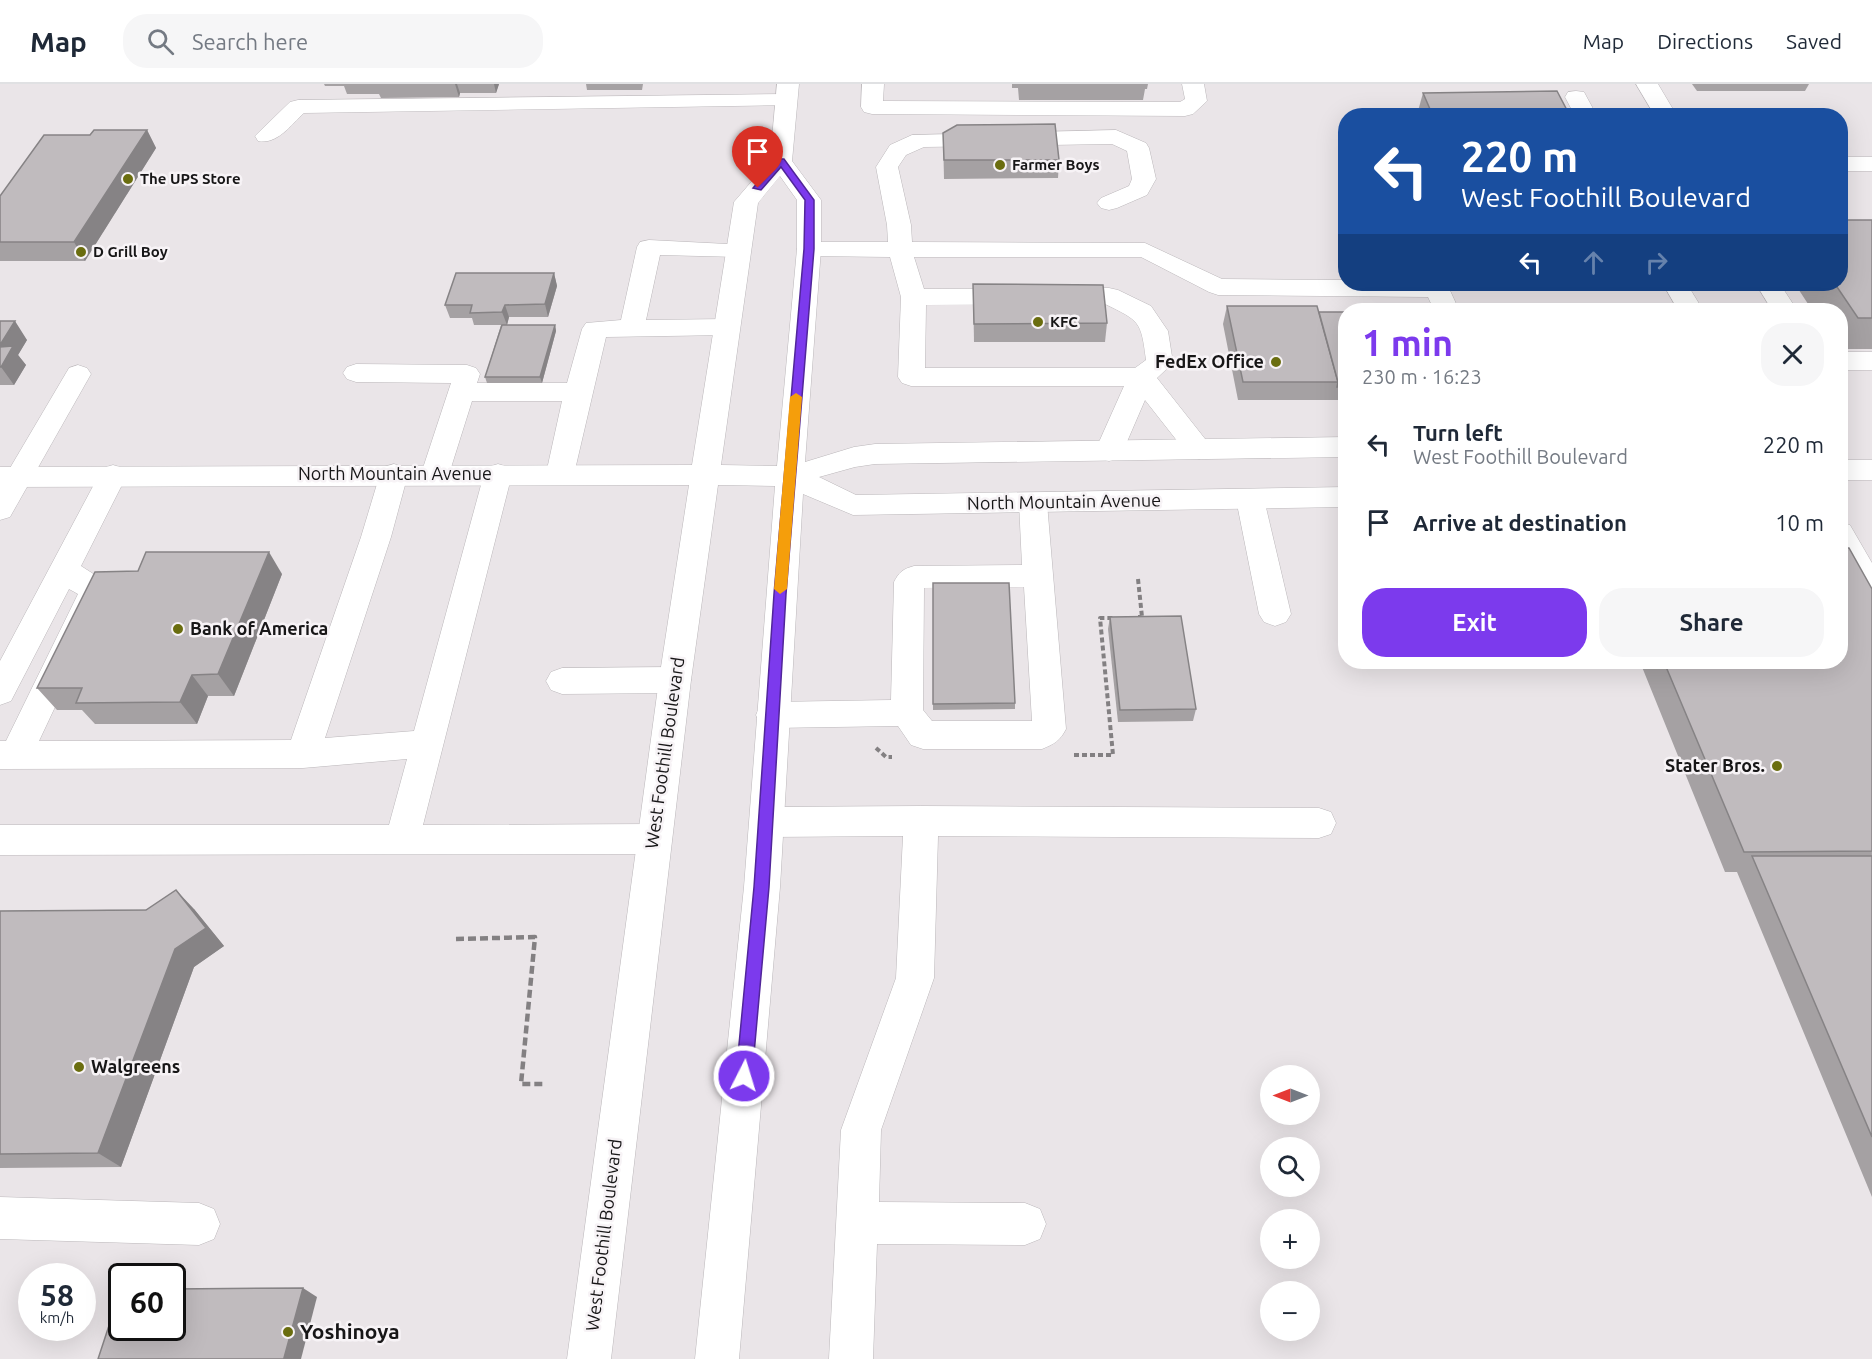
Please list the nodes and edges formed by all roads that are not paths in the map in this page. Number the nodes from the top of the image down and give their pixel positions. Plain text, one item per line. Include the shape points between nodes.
1 (303, 84) edge
2 (873, 84) edge
3 (1192, 84) edge
4 (1647, 84) edge
5 (787, 92) edge
6 (682, 93) edge
7 (298, 106) junction
8 (1661, 108) edge
9 (266, 136) dead end
10 (781, 161) junction
11 (1848, 164) edge
12 (1872, 164) edge
13 (1109, 203) dead end
14 (809, 249) junction
15 (738, 250) junction
16 (900, 250) junction
17 (1338, 288) edge
18 (914, 297) junction
19 (727, 327) junction
20 (632, 328) junction
21 (1848, 361) edge
22 (1872, 362) edge
23 (356, 373) dead end
24 (78, 374) dead end
25 (1141, 377) junction
26 (462, 392) junction
27 (578, 392) junction
28 (1338, 447) edge
29 (1199, 450) junction
30 (1109, 451) junction
31 (1848, 470) edge
32 (1872, 470) edge
33 (394, 474) junction
34 (435, 474) junction
35 (498, 474) junction
36 (560, 474) junction
37 (113, 475) junction
38 (705, 475) junction
39 (790, 476) junction
40 (9, 477) edge
41 (1338, 498) edge
42 (1250, 499) junction
43 (1034, 503) junction
44 (0, 510) edge
45 (1848, 547) edge
46 (63, 570) junction
47 (1037, 576) junction
48 (1872, 590) edge
49 (1275, 614) dead end
50 (675, 680) junction
51 (562, 681) dead end
52 (0, 692) edge
53 (907, 713) junction
54 (772, 715) junction
55 (428, 742) junction
56 (303, 754) junction
57 (8, 755) edge
58 (921, 821) junction
59 (767, 822) junction
60 (1319, 823) dead end
61 (654, 839) junction
62 (0, 840) edge
63 (402, 840) junction
64 (0, 1218) edge
65 (856, 1223) junction
66 (199, 1224) dead end
67 (1025, 1224) dead end
68 (589, 1359) edge
69 (717, 1359) edge
70 (851, 1359) edge

1 - 7 main road
2 - 3 main road via 872,107 1185,109 1196,100
4 - 8 main road
5 - 6 main road
5 - 10 main road
6 - 7 main road
7 - 9 main road
10 - 14 main road via 809,200
10 - 15 main road, West Foothill Boulevard via 746,202
11 - 12 main road
13 - 16 main road via 1139,189 1144,179 1138,148 1116,137 920,140 898,150 887,167
14 - 16 main road
14 - 39 main road
15 - 19 main road, West Foothill Boulevard
15 - 20 main road via 649,247
16 - 17 main road via 1145,250 1218,287
16 - 18 main road
18 - 25 main road via 911,377
18 - 25 main road via 1109,296 1142,312 1155,331 1160,363
19 - 20 main road
19 - 38 main road, West Foothill Boulevard
20 - 27 main road via 595,328
21 - 22 main road
23 - 26 main road via 467,374
24 - 40 main road
25 - 29 main road
25 - 30 main road
26 - 27 main road
26 - 34 main road
27 - 36 main road
28 - 29 main road, North Mountain Avenue
29 - 30 main road, North Mountain Avenue
30 - 39 main road, North Mountain Avenue via 875,454
31 - 32 main road
33 - 34 main road, North Mountain Avenue
33 - 37 main road, North Mountain Avenue
33 - 56 main road
34 - 35 main road, North Mountain Avenue
35 - 36 main road, North Mountain Avenue
35 - 55 main road
36 - 38 main road, North Mountain Avenue
37 - 40 main road, North Mountain Avenue
37 - 46 main road
38 - 39 main road, North Mountain Avenue
38 - 50 main road, West Foothill Boulevard
39 - 43 main road, North Mountain Avenue via 853,505
39 - 54 main road
40 - 44 main road
41 - 42 main road, North Mountain Avenue
42 - 43 main road, North Mountain Avenue
42 - 49 main road
43 - 47 main road
45 - 48 main road
46 - 52 main road
46 - 57 main road via 95,590
47 - 53 main road via 914,576 909,582
47 - 53 main road via 1049,729 1042,735 923,735
50 - 51 main road
50 - 61 main road, West Foothill Boulevard
53 - 54 main road
54 - 59 main road
55 - 56 main road
55 - 63 main road
56 - 57 main road
58 - 59 main road
58 - 60 main road
58 - 65 main road via 915,978 861,1130
59 - 69 main road
61 - 63 main road
61 - 68 main road, West Foothill Boulevard
62 - 63 main road
64 - 66 main road
65 - 67 main road
65 - 70 main road

